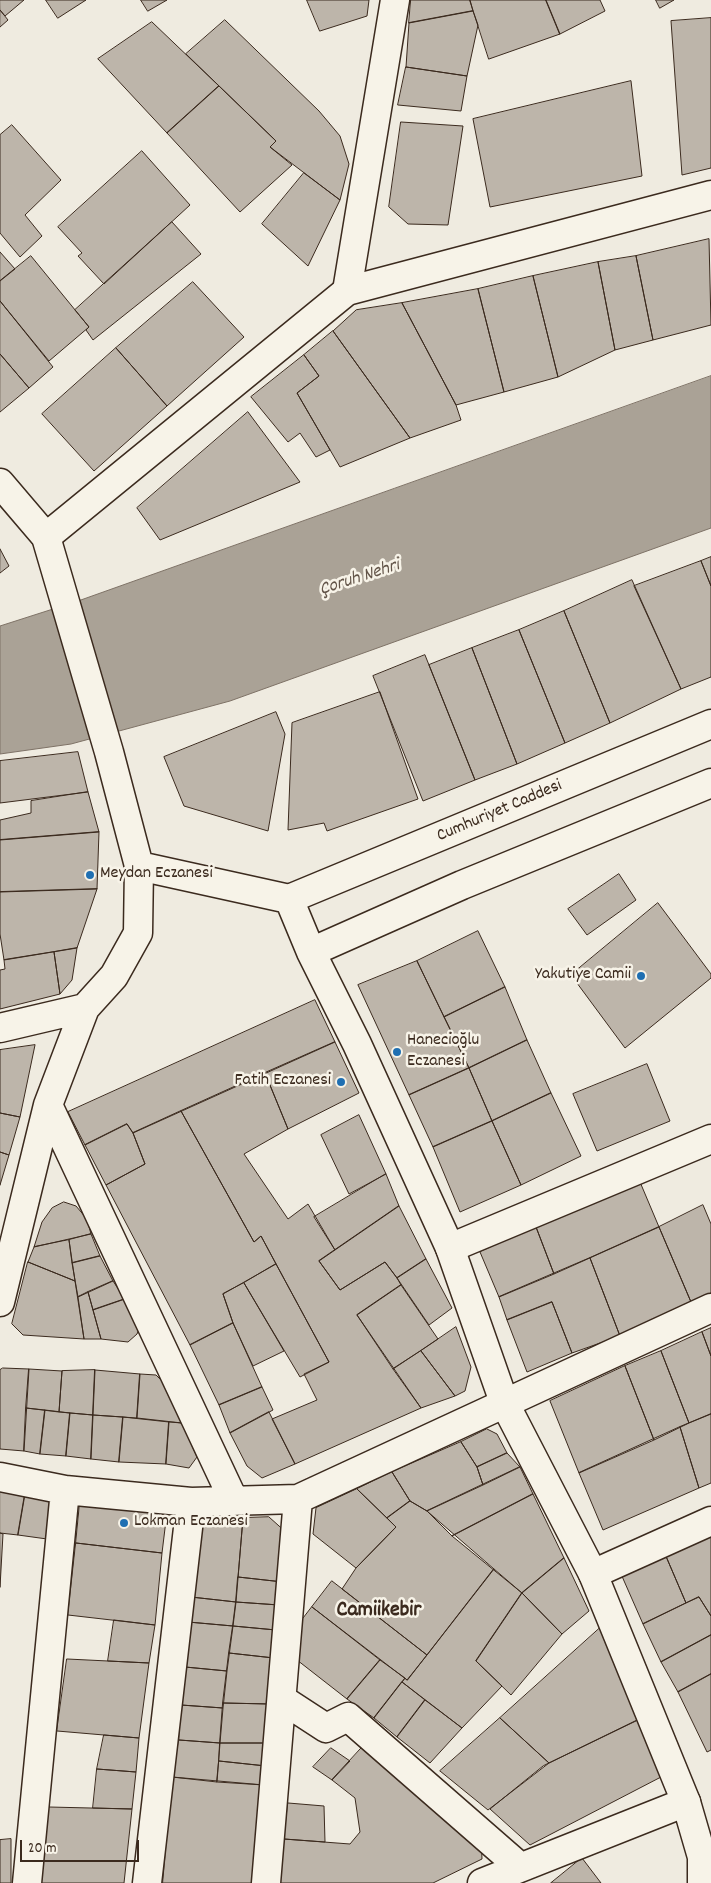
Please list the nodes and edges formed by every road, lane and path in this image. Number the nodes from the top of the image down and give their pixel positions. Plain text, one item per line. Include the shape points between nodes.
1 (395, 0) edge
2 (711, 194) edge
3 (347, 291) junction
4 (0, 483) edge
5 (46, 537) junction
6 (711, 724) edge
7 (711, 783) edge
8 (139, 866) junction
9 (289, 899) junction
10 (311, 952) junction
11 (85, 1008) junction
12 (0, 1028) edge
13 (48, 1105) junction
14 (711, 1139) edge
15 (450, 1248) junction
16 (0, 1302) edge
17 (711, 1308) edge
18 (504, 1402) junction
19 (0, 1477) edge
20 (65, 1490) junction
21 (298, 1499) junction
22 (234, 1501) junction
23 (191, 1502) junction
24 (711, 1521) edge
25 (593, 1574) junction
26 (283, 1700) junction
27 (686, 1802) junction
28 (705, 1864) edge
29 (520, 1867) junction
30 (27, 1883) edge
31 (147, 1883) edge
32 (266, 1883) edge
33 (482, 1883) edge

1 - 3 street
2 - 3 street
3 - 5 street
4 - 5 street
5 - 8 street
6 - 9 street, Cumhuriyet Caddesi
7 - 10 street via 462,885
8 - 9 street
8 - 11 street via 138,933 114,976
9 - 10 street
10 - 15 street via 357,1044
11 - 12 street
11 - 13 street
13 - 16 street
13 - 22 street
14 - 15 street
15 - 18 street
17 - 18 street
18 - 21 street
18 - 25 street
19 - 20 street
20 - 23 street
20 - 30 street
21 - 22 street
21 - 26 street
22 - 23 street
23 - 31 street
24 - 25 street
25 - 27 street
26 - 29 street via 326,1728 348,1717
26 - 32 street
27 - 28 street
27 - 29 street
29 - 33 street

